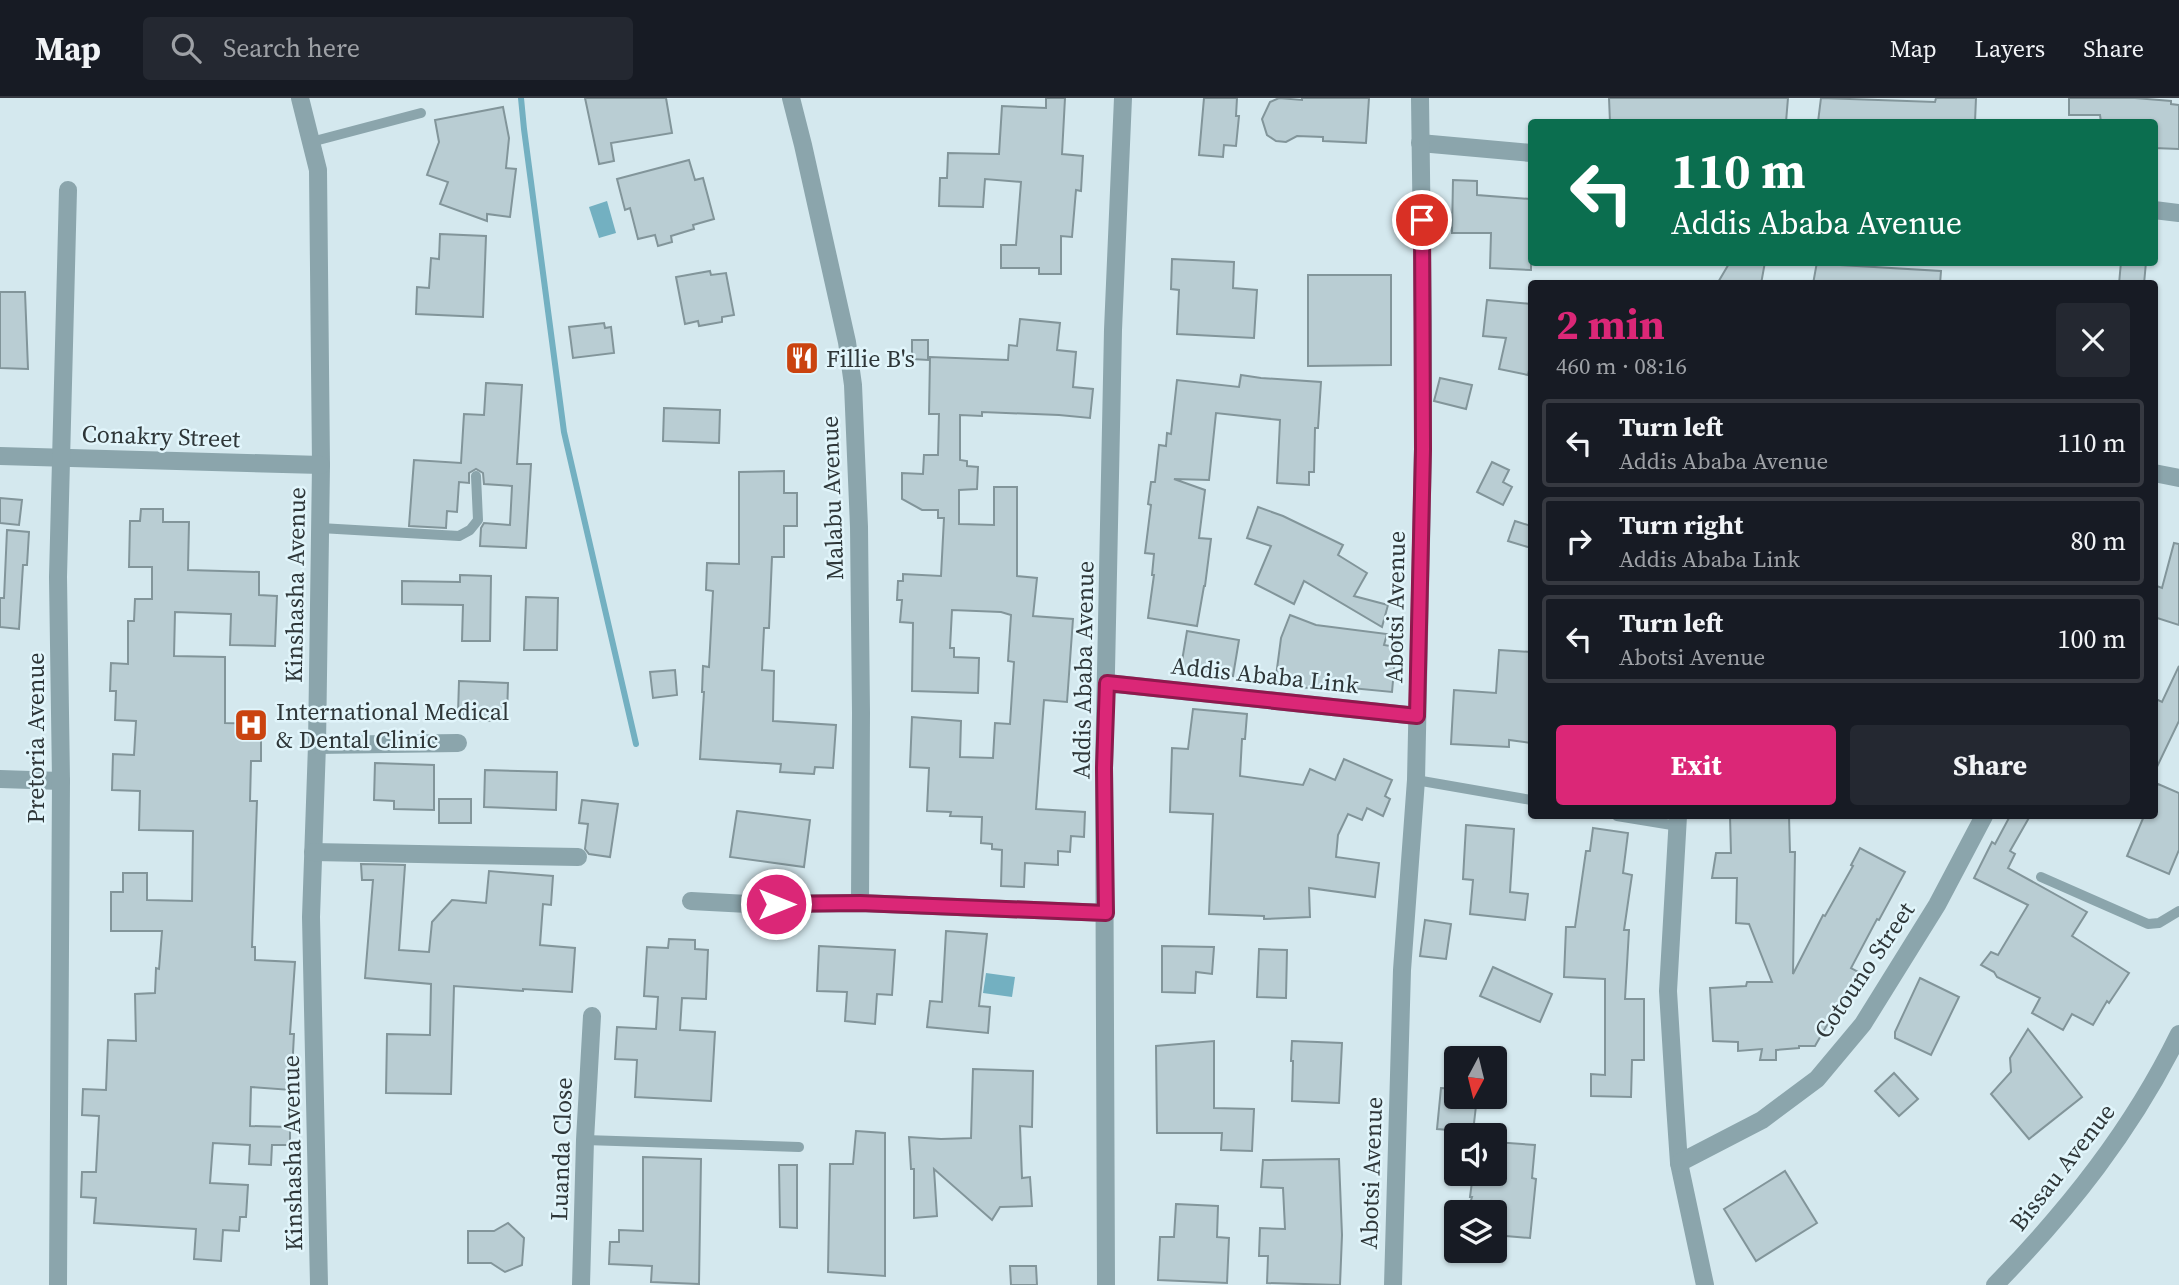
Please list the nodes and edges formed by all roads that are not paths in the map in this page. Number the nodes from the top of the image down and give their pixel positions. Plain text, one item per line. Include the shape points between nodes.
1 (300, 98) edge
2 (791, 98) edge
3 (1123, 98) edge
4 (1420, 98) edge
5 (421, 113) dead end
6 (311, 142) junction
7 (1420, 143) junction
8 (1528, 153) edge
9 (68, 190) dead end
10 (2158, 210) edge
11 (2179, 213) edge
12 (0, 456) edge
13 (62, 457) junction
14 (321, 465) junction
15 (2158, 473) edge
16 (476, 476) dead end
17 (2179, 478) edge
18 (320, 528) junction
19 (1107, 683) junction
20 (1417, 716) junction
21 (458, 743) dead end
22 (317, 745) junction
23 (0, 779) edge
24 (1416, 780) junction
25 (61, 781) junction
26 (1528, 799) edge
27 (1654, 819) edge
28 (1982, 819) edge
29 (1678, 821) edge
30 (313, 852) junction
31 (578, 857) dead end
32 (2041, 877) dead end
33 (691, 901) dead end
34 (860, 903) junction
35 (2179, 911) edge
36 (1106, 913) junction
37 (592, 1016) dead end
38 (2179, 1034) edge
39 (585, 1140) junction
40 (799, 1147) dead end
41 (1679, 1163) junction
42 (58, 1285) edge
43 (319, 1285) edge
44 (581, 1285) edge
45 (1105, 1285) edge
46 (1393, 1285) edge
47 (1705, 1285) edge
48 (1995, 1285) edge

1 - 6 street, Kinshasha Avenue
2 - 34 street, Malabu Avenue via 853,385 859,527
3 - 19 street, Addis Ababa Avenue via 1113,330
4 - 7 street, Abotsi Avenue
5 - 6 lane
6 - 14 street, Kinshasha Avenue via 318,170
7 - 8 street
7 - 20 street, Abotsi Avenue via 1423,360
9 - 13 street, Pretoria Avenue
10 - 11 street
12 - 13 street, Conakry Street
13 - 14 street, Conakry Street
13 - 25 street, Pretoria Avenue via 58,577
14 - 18 street, Kinshasha Avenue
15 - 17 street
16 - 18 lane via 478,520 459,536
18 - 22 street, Kinshasha Avenue
19 - 20 street, Addis Ababa Link
19 - 36 street, Addis Ababa Avenue
20 - 24 street, Abotsi Avenue
21 - 22 street
22 - 30 street, Kinshasha Avenue
23 - 25 street
24 - 26 lane
24 - 46 street, Abotsi Avenue via 1402,970
25 - 42 street, Pretoria Avenue
27 - 29 lane
28 - 41 street, Cotouno Street via 1937,905 1863,1024 1817,1079 1762,1120
29 - 41 street via 1668,991
30 - 31 street
30 - 43 street, Kinshasha Avenue
32 - 35 lane via 2148,924
33 - 34 street
34 - 36 street
36 - 45 street, Addis Ababa Avenue
37 - 39 street, Luanda Close
38 - 48 street, Bissau Avenue via 2134,1116 2095,1172
39 - 40 lane
39 - 44 street, Luanda Close
41 - 47 street

